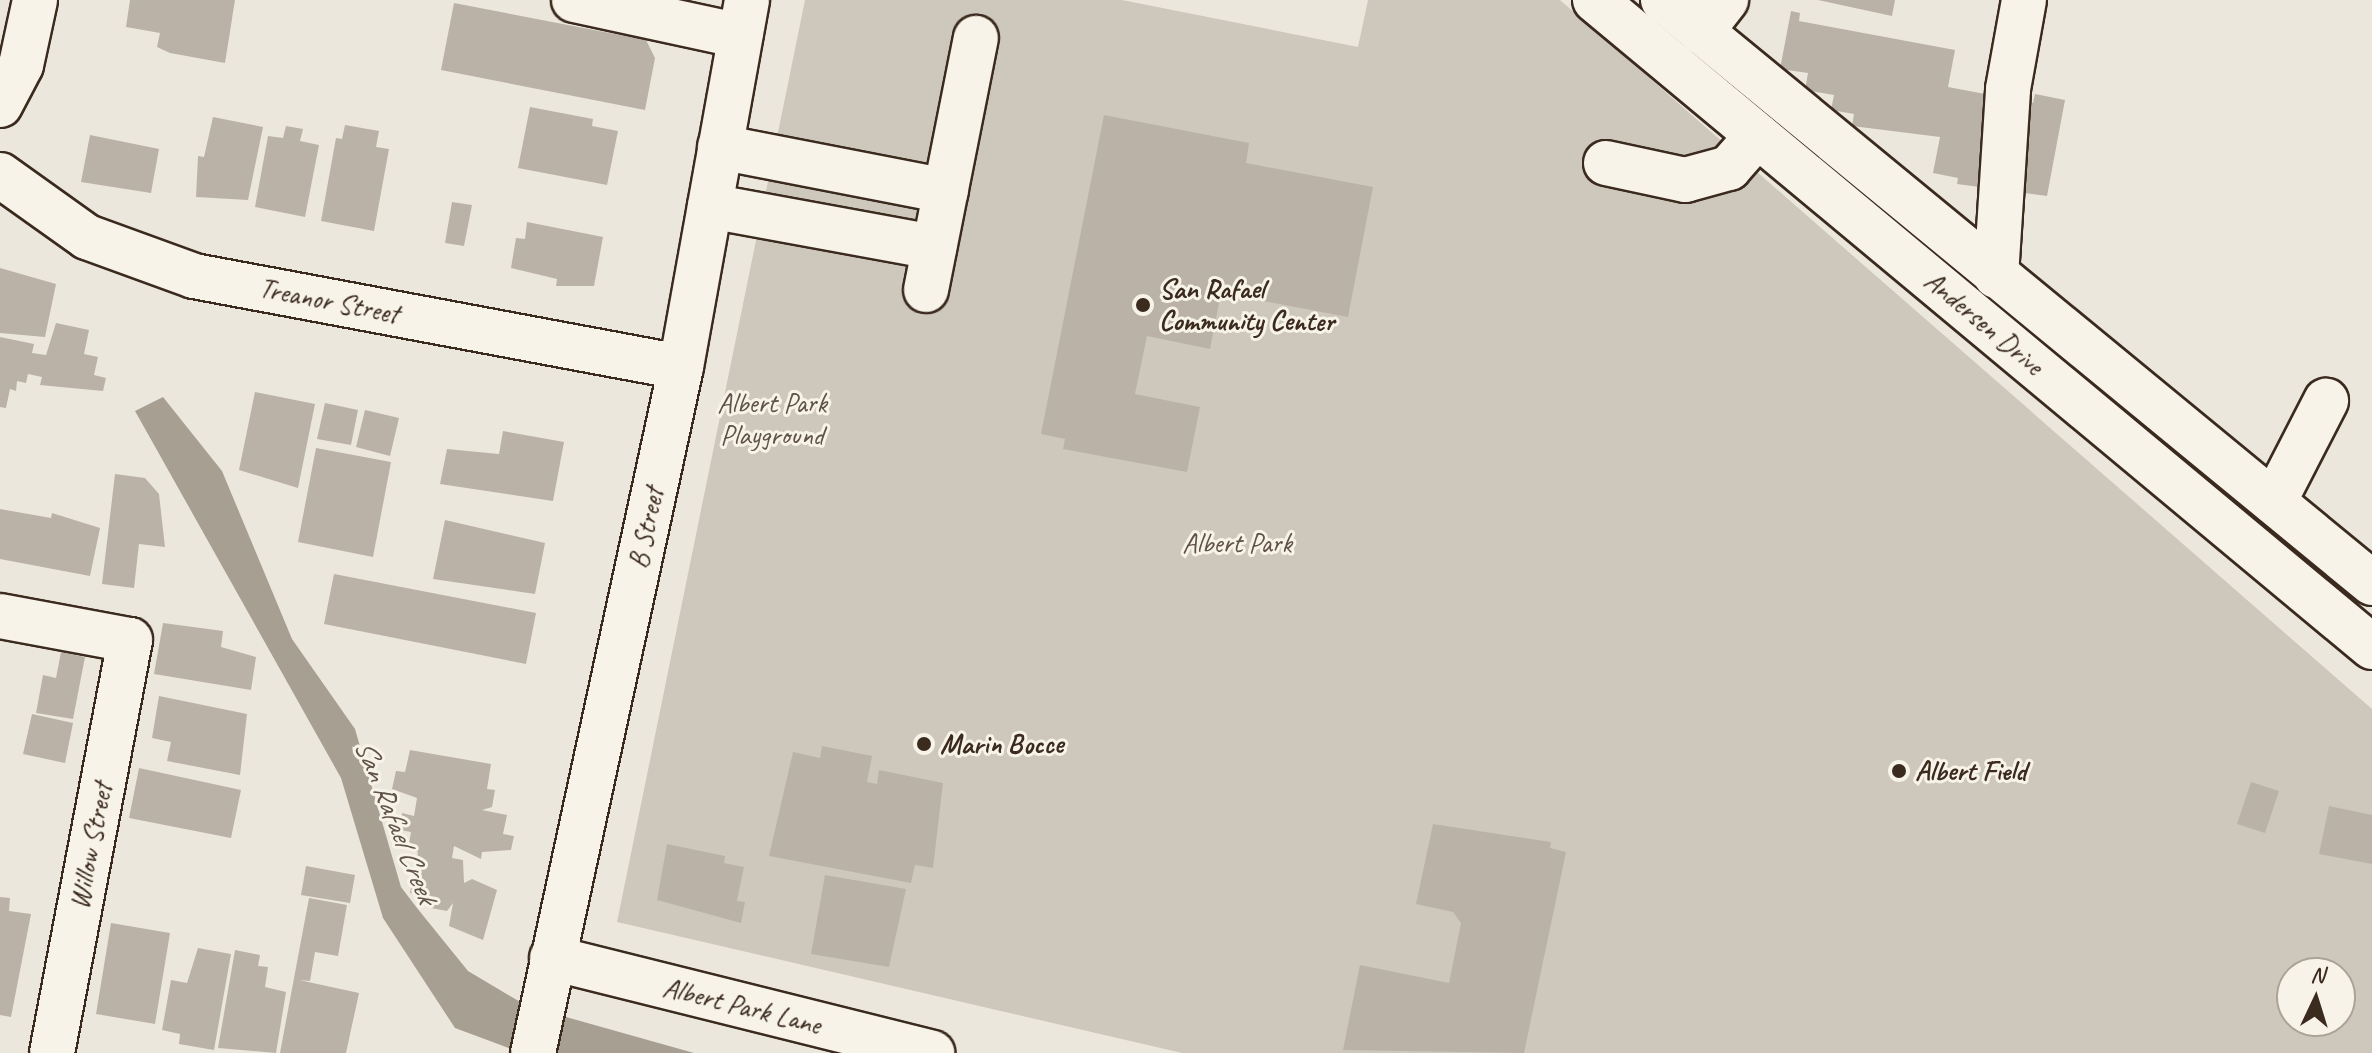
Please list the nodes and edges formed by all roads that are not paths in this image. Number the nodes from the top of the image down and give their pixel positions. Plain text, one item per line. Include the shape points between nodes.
1 (35, 0) edge
2 (574, 0) edge
3 (1595, 0) edge
4 (1663, 0) edge
5 (2024, 0) edge
6 (1714, 16) edge
7 (744, 18) edge
8 (976, 38) dead end
9 (0, 105) edge
10 (1757, 136) junction
11 (720, 147) junction
12 (1606, 163) dead end
13 (0, 175) edge
14 (946, 191) junction
15 (710, 206) junction
16 (934, 247) junction
17 (1996, 276) junction
18 (926, 290) dead end
19 (681, 367) junction
20 (2326, 401) dead end
21 (2274, 502) junction
22 (2372, 583) edge
23 (0, 616) edge
24 (2372, 647) edge
25 (552, 958) junction
26 (52, 1053) edge
27 (533, 1053) edge
28 (932, 1053) edge

1 - 9 street via 21,65
2 - 7 street
3 - 10 street, Andersen Drive
4 - 6 street, Andersen Drive
5 - 17 street via 2008,89
6 - 17 street, Andersen Drive
7 - 11 street, B Street
8 - 14 street
10 - 12 street via 1729,168 1685,180
10 - 24 street, Andersen Drive
11 - 14 street
11 - 15 street, B Street
13 - 19 street, Treanor Street via 87,237 194,276
14 - 16 street
15 - 16 street
15 - 19 street, B Street
16 - 18 street
17 - 21 street, Andersen Drive
19 - 25 street, B Street
20 - 21 street
21 - 22 street, Andersen Drive
23 - 26 street, Willow Street via 130,640
25 - 27 street, B Street
25 - 28 street, Albert Park Lane

